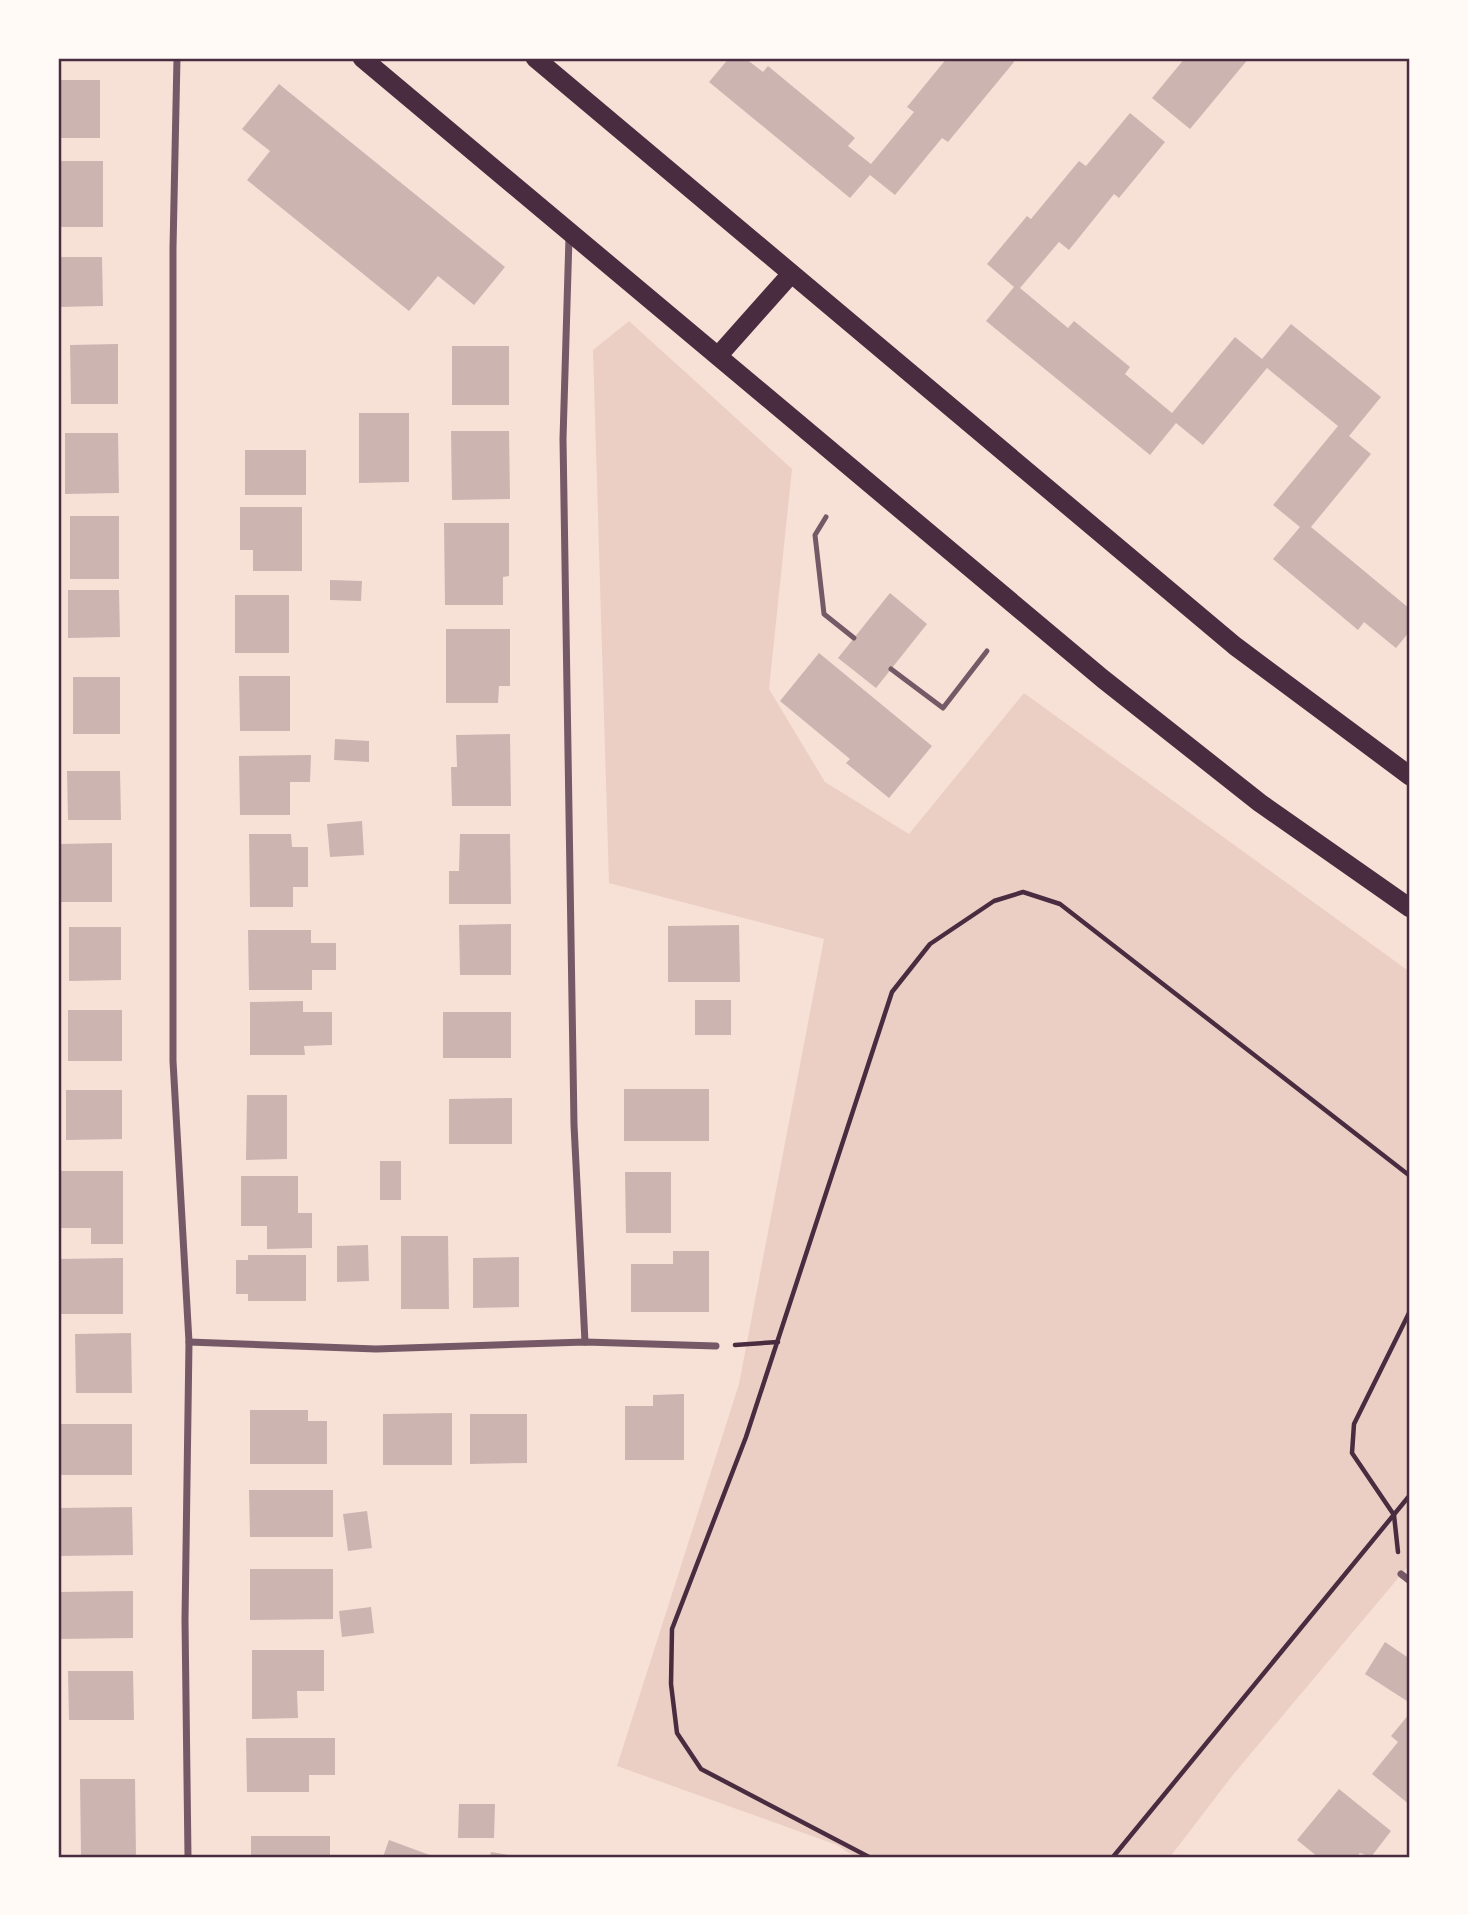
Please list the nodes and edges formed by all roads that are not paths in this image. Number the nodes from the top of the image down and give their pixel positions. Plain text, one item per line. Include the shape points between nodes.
1 (177, 58) edge
2 (362, 58) edge
3 (535, 58) edge
4 (569, 231) junction
5 (791, 274) junction
6 (718, 356) junction
7 (826, 517) dead end
8 (854, 638) dead end
9 (987, 651) dead end
10 (891, 669) dead end
11 (1410, 776) edge
12 (1410, 908) edge
13 (189, 1342) junction
14 (585, 1342) junction
15 (716, 1346) road end
16 (1401, 1574) road end
17 (1410, 1581) edge
18 (188, 1857) edge

1 - 13 street via 173,1061
2 - 4 highway
3 - 5 highway
4 - 6 highway
4 - 14 street via 563,439 573,1111
5 - 6 highway
5 - 11 highway via 1226,638
6 - 12 highway via 1205,762
7 - 8 lane via 815,535 824,614
9 - 10 lane via 943,708
13 - 14 street via 376,1349
13 - 18 street
14 - 15 street
16 - 17 street

